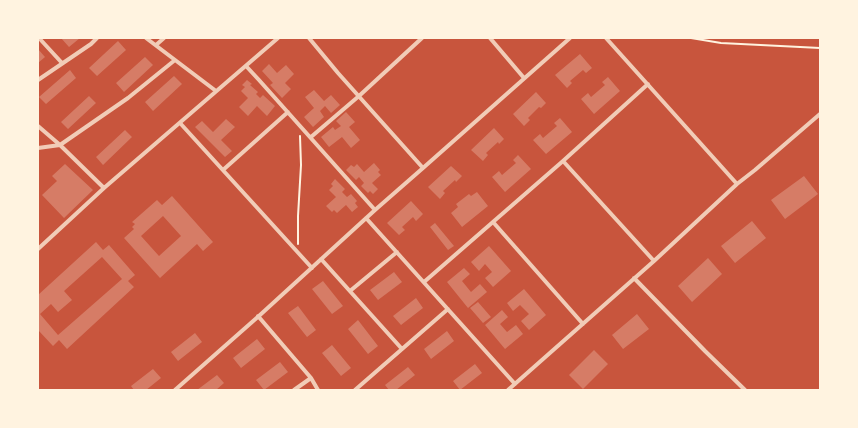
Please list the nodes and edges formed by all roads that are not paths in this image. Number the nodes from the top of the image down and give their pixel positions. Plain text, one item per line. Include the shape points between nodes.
1 (97, 38) edge
2 (146, 38) edge
3 (164, 38) edge
4 (278, 38) edge
5 (309, 38) edge
6 (422, 38) edge
7 (490, 38) edge
8 (570, 38) edge
9 (606, 38) edge
10 (42, 39) edge
11 (156, 45) junction
12 (175, 60) junction
13 (62, 63) junction
14 (246, 66) junction
15 (524, 78) junction
16 (38, 80) edge
17 (648, 84) junction
18 (216, 91) junction
19 (359, 96) junction
20 (288, 112) junction
21 (820, 114) edge
22 (180, 123) junction
23 (38, 126) edge
24 (310, 137) junction
25 (60, 145) junction
26 (38, 148) edge
27 (563, 161) junction
28 (424, 168) junction
29 (223, 170) junction
30 (737, 184) junction
31 (104, 188) junction
32 (375, 210) junction
33 (366, 218) junction
34 (492, 222) junction
35 (38, 248) edge
36 (397, 252) junction
37 (321, 259) junction
38 (654, 261) junction
39 (312, 268) junction
40 (634, 278) junction
41 (424, 282) junction
42 (350, 291) junction
43 (448, 309) junction
44 (258, 316) junction
45 (583, 324) junction
46 (402, 349) junction
47 (311, 378) junction
48 (515, 384) junction
49 (174, 390) edge
50 (294, 390) edge
51 (318, 390) edge
52 (354, 390) edge
53 (508, 390) edge
54 (745, 390) edge

1 - 13 street
2 - 11 street
3 - 11 street
4 - 14 street
5 - 19 street
6 - 19 street
7 - 15 street
8 - 15 street
9 - 17 street
10 - 13 street
11 - 12 street
12 - 18 street
12 - 25 street via 128,98
13 - 16 street
14 - 18 street
14 - 20 street
15 - 28 street
17 - 27 street
17 - 30 street
18 - 22 street
19 - 24 street
19 - 28 street
20 - 24 street
20 - 29 street
21 - 30 street
22 - 29 street
22 - 31 street
23 - 25 street
24 - 32 street
25 - 26 street
25 - 31 street
27 - 34 street
27 - 38 street
28 - 32 street
29 - 39 street
30 - 38 street
31 - 35 street
32 - 33 street
33 - 36 street
33 - 37 street
34 - 41 street
34 - 45 street
36 - 41 street
36 - 42 street
37 - 39 street
37 - 42 street
38 - 40 street
39 - 44 street
40 - 45 street
40 - 54 street
41 - 43 street
42 - 46 street
43 - 46 street
43 - 48 street
44 - 47 street
44 - 49 street
45 - 48 street
46 - 52 street
47 - 50 street
47 - 51 street
48 - 53 street

